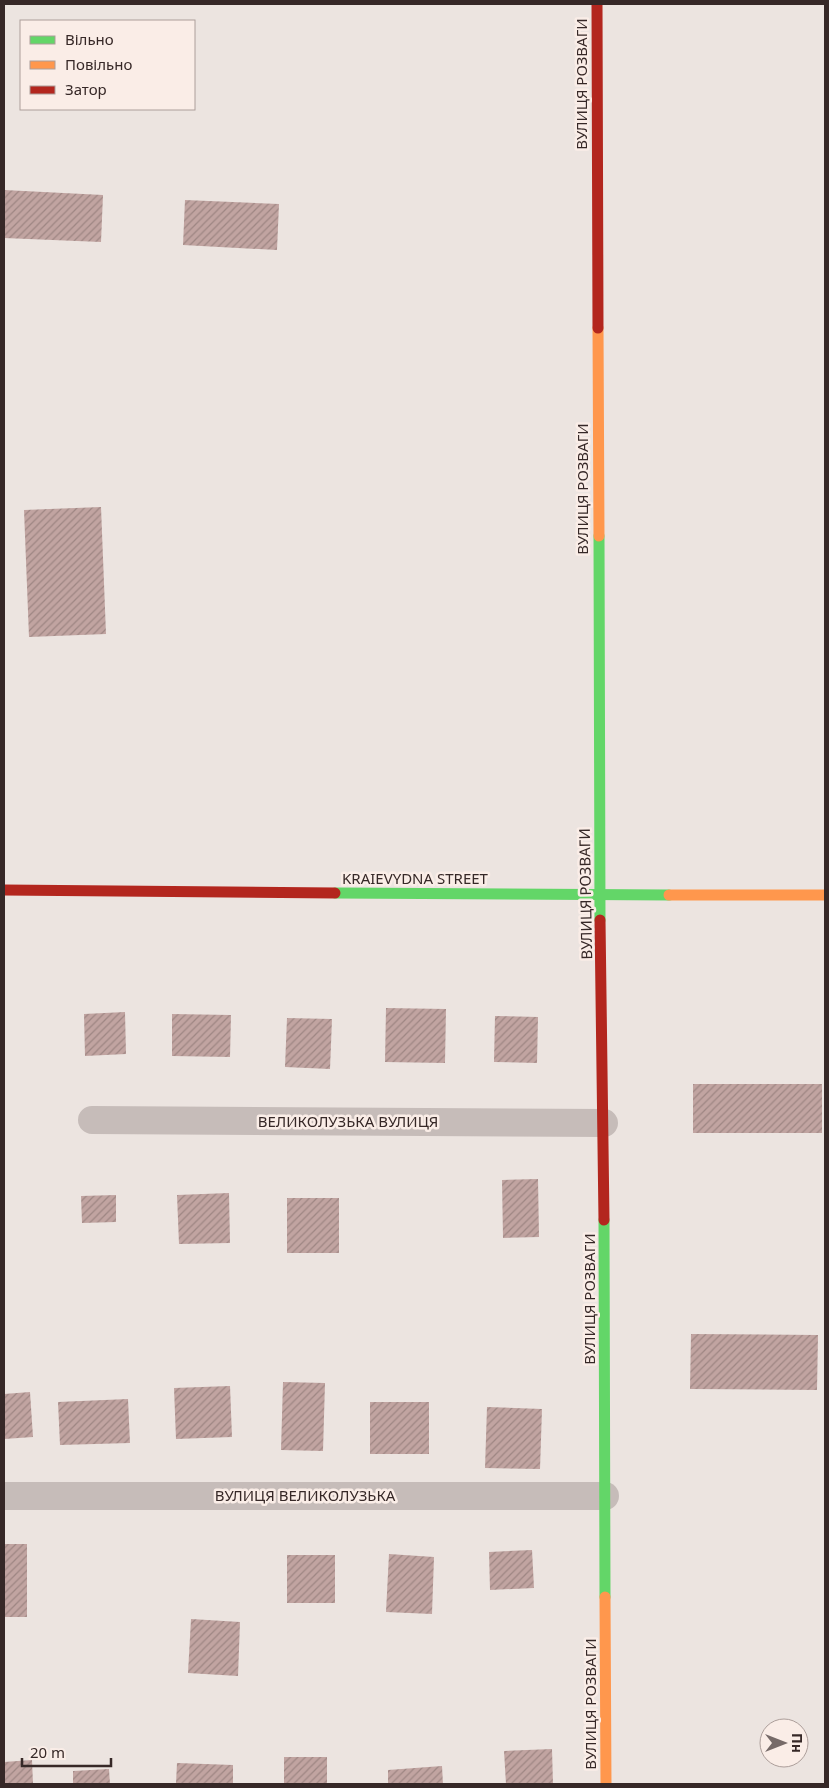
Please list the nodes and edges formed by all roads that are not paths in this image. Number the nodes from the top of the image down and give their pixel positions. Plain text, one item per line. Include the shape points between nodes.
1 (596, 4) edge
2 (4, 890) edge
3 (600, 896) junction
4 (825, 896) edge
5 (92, 1120) dead end
6 (604, 1123) junction
7 (4, 1496) edge
8 (606, 1496) junction
9 (606, 1784) edge

1 - 3 street, ВУЛИЦЯ РОЗВАГИ
2 - 3 street, KRAIEVYDNA STREET
3 - 4 street, KRAIEVYDNA STREET
3 - 6 street, ВУЛИЦЯ РОЗВАГИ
5 - 6 street, ВЕЛИКОЛУЗЬКА ВУЛИЦЯ
6 - 8 street, ВУЛИЦЯ РОЗВАГИ
7 - 8 street, ВУЛИЦЯ ВЕЛИКОЛУЗЬКА
8 - 9 street, ВУЛИЦЯ РОЗВАГИ

